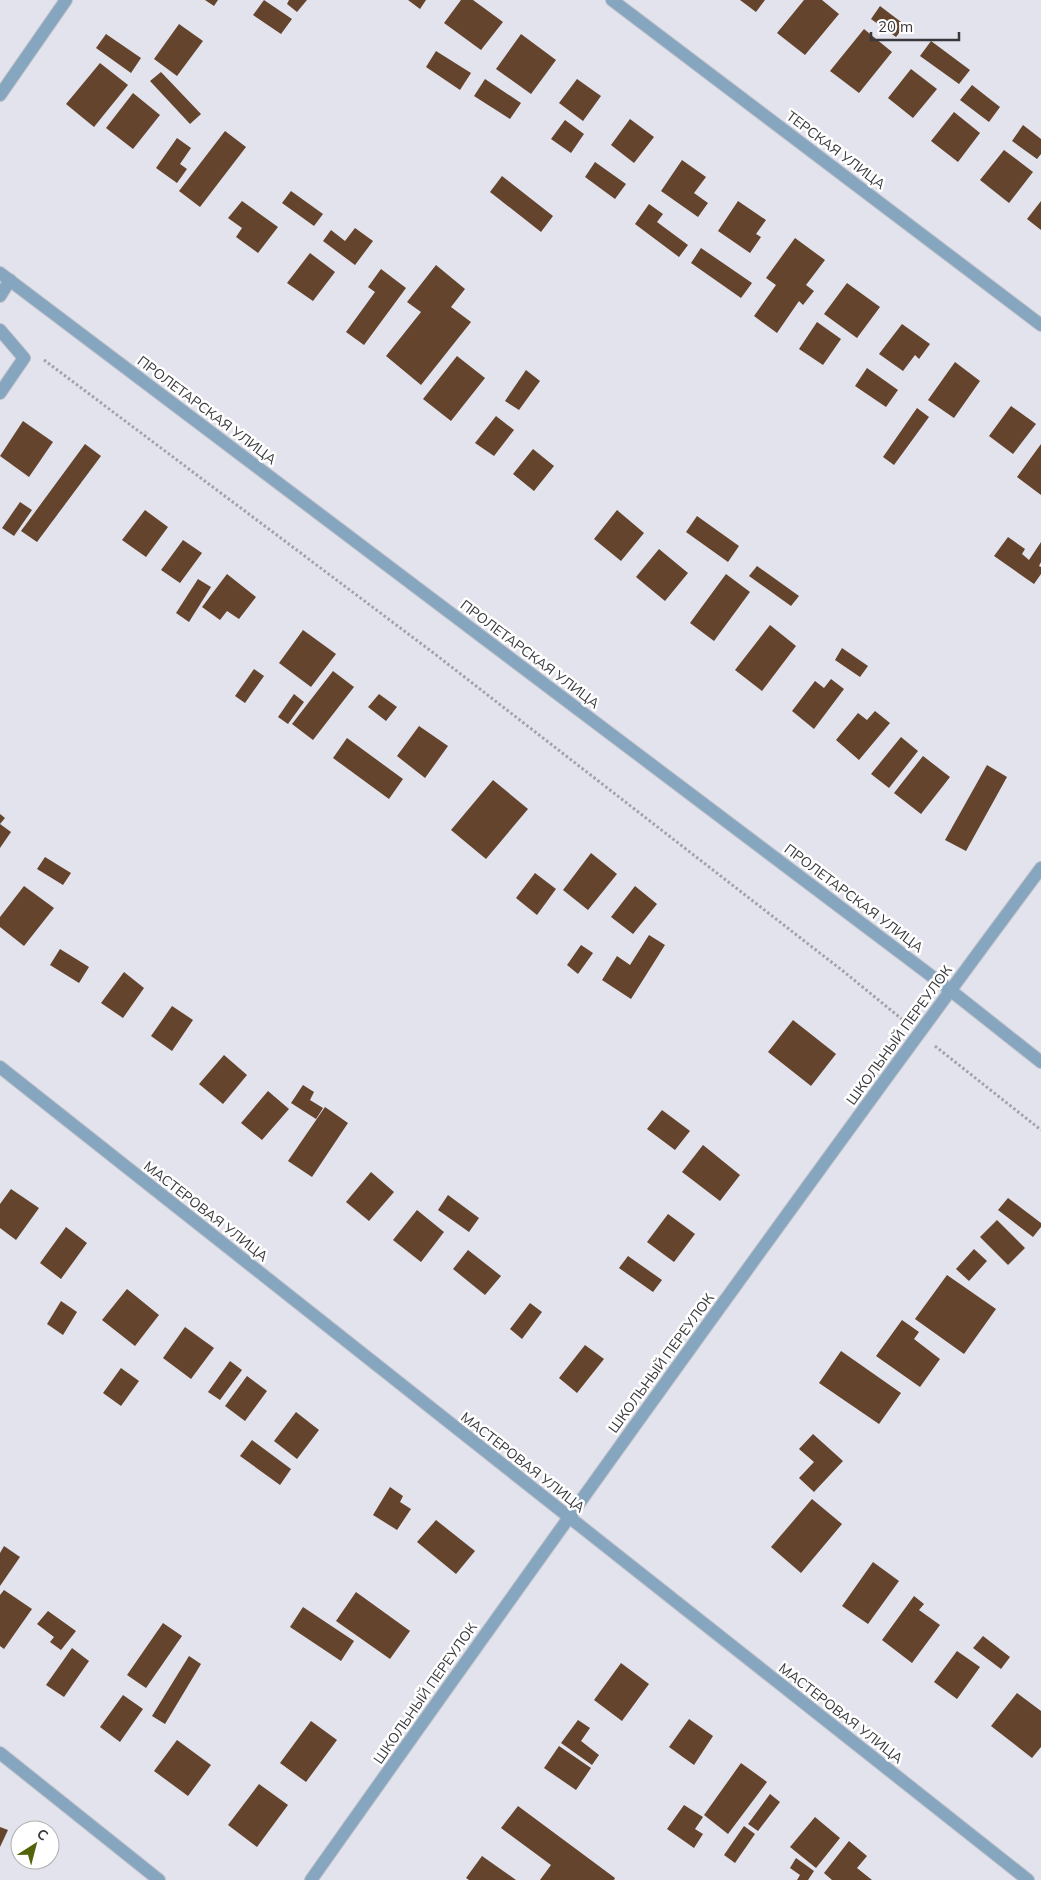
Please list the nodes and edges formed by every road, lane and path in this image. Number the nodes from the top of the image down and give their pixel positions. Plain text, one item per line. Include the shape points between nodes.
1 (66, 0) edge
2 (612, 0) edge
3 (0, 95) edge
4 (5, 276) edge
5 (0, 296) edge
6 (1041, 324) edge
7 (0, 330) edge
8 (37, 355) dead end
9 (0, 393) edge
10 (1041, 868) edge
11 (950, 990) junction
12 (919, 1033) junction
13 (1041, 1062) edge
14 (0, 1067) edge
15 (1041, 1130) edge
16 (568, 1518) junction
17 (0, 1753) edge
18 (159, 1880) edge
19 (311, 1880) edge
20 (1028, 1880) edge

1 - 3 street
2 - 6 street, ТЕРСКАЯ УЛИЦА
4 - 5 street
4 - 11 street, ПРОЛЕТАРСКАЯ УЛИЦА
7 - 9 street via 24,358
8 - 12 path via 439,657 843,970
10 - 11 street, ШКОЛЬНЫЙ ПЕРЕУЛОК
11 - 12 street, ШКОЛЬНЫЙ ПЕРЕУЛОК
11 - 13 street, ПРОЛЕТАРСКАЯ УЛИЦА
12 - 15 path
12 - 16 street, ШКОЛЬНЫЙ ПЕРЕУЛОК
14 - 16 street, МАСТЕРОВАЯ УЛИЦА
16 - 19 street, ШКОЛЬНЫЙ ПЕРЕУЛОК
16 - 20 street, МАСТЕРОВАЯ УЛИЦА
17 - 18 street

